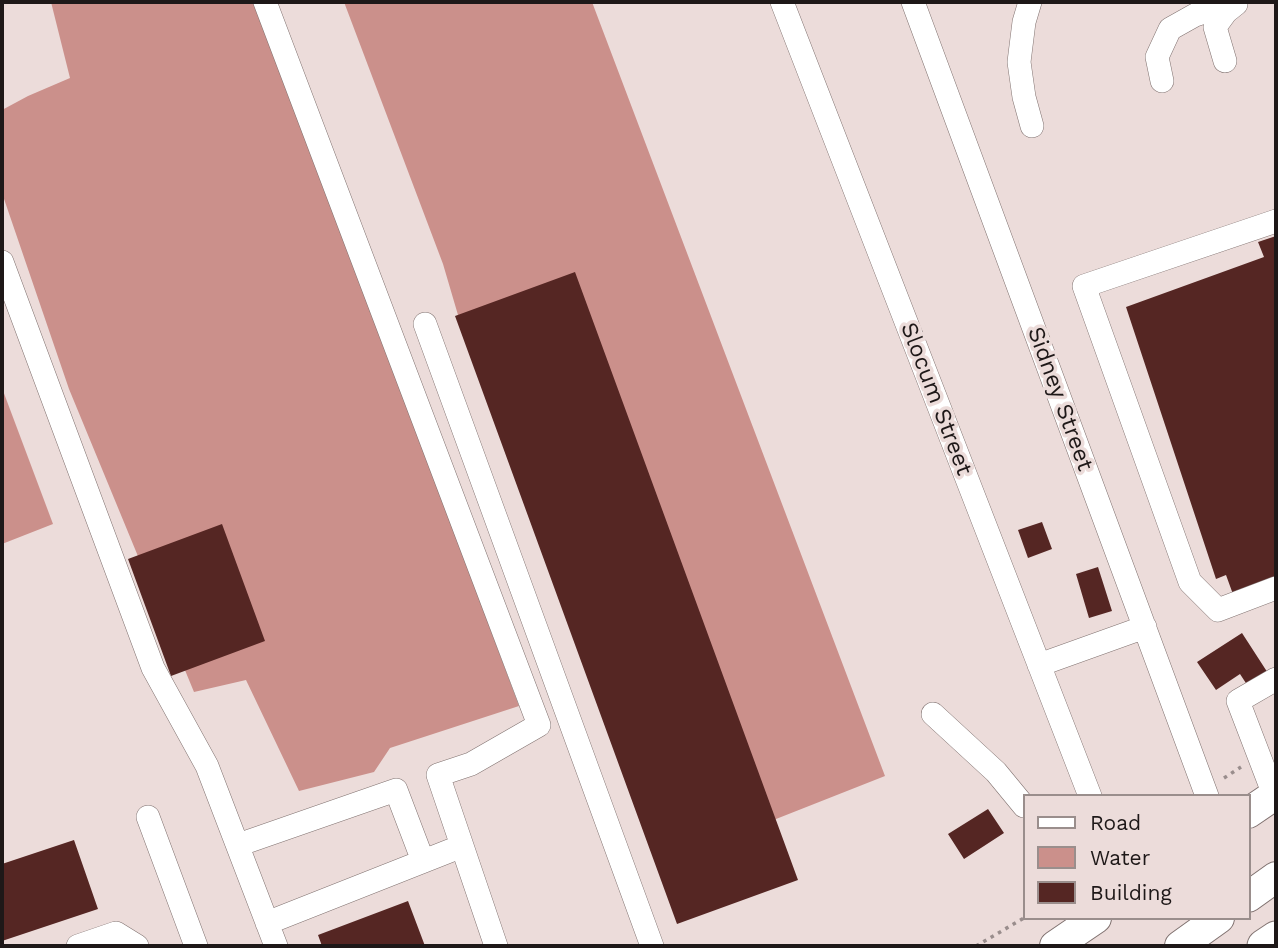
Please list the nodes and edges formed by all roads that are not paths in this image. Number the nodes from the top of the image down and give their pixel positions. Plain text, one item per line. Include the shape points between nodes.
1 (265, 2) edge
2 (782, 2) edge
3 (914, 2) edge
4 (1030, 2) edge
5 (1237, 2) edge
6 (1225, 61) dead end
7 (1162, 81) dead end
8 (1032, 126) dead end
9 (1276, 221) edge
10 (2, 262) edge
11 (425, 324) dead end
12 (1276, 588) edge
13 (1145, 627) junction
14 (1039, 665) junction
15 (1276, 679) edge
16 (933, 714) dead end
17 (1089, 794) edge
18 (1206, 794) edge
19 (1275, 795) edge
20 (1023, 805) edge
21 (1250, 812) edge
22 (148, 817) dead end
23 (238, 845) junction
24 (462, 846) junction
25 (423, 861) junction
26 (1276, 877) edge
27 (1250, 896) edge
28 (1093, 920) edge
29 (1216, 920) edge
30 (267, 923) junction
31 (1276, 938) edge
32 (88, 944) edge
33 (137, 946) edge
34 (196, 946) edge
35 (276, 946) edge
36 (496, 946) edge
37 (652, 946) edge
38 (1055, 946) edge
39 (1180, 946) edge
40 (1264, 946) edge

1 - 24 street via 539,725 471,764 438,775
2 - 14 street, Slocum Street
3 - 13 street, Sidney Street
4 - 8 street via 1019,62
5 - 6 street via 1215,27
5 - 7 street via 1195,15 1170,30 1157,57
9 - 12 street via 1084,286 1190,582 1218,610
10 - 23 street via 153,668 208,766
11 - 37 street
13 - 14 street
13 - 18 street, Sidney Street
14 - 17 street, Slocum Street
15 - 19 street via 1238,701
16 - 20 street via 996,772
19 - 21 main road
22 - 34 street
23 - 25 street via 396,790
23 - 30 street
24 - 25 street
24 - 36 street
25 - 30 street
26 - 27 main road
28 - 38 main road
29 - 39 main road
30 - 35 street
31 - 40 highway
32 - 33 street via 116,933

